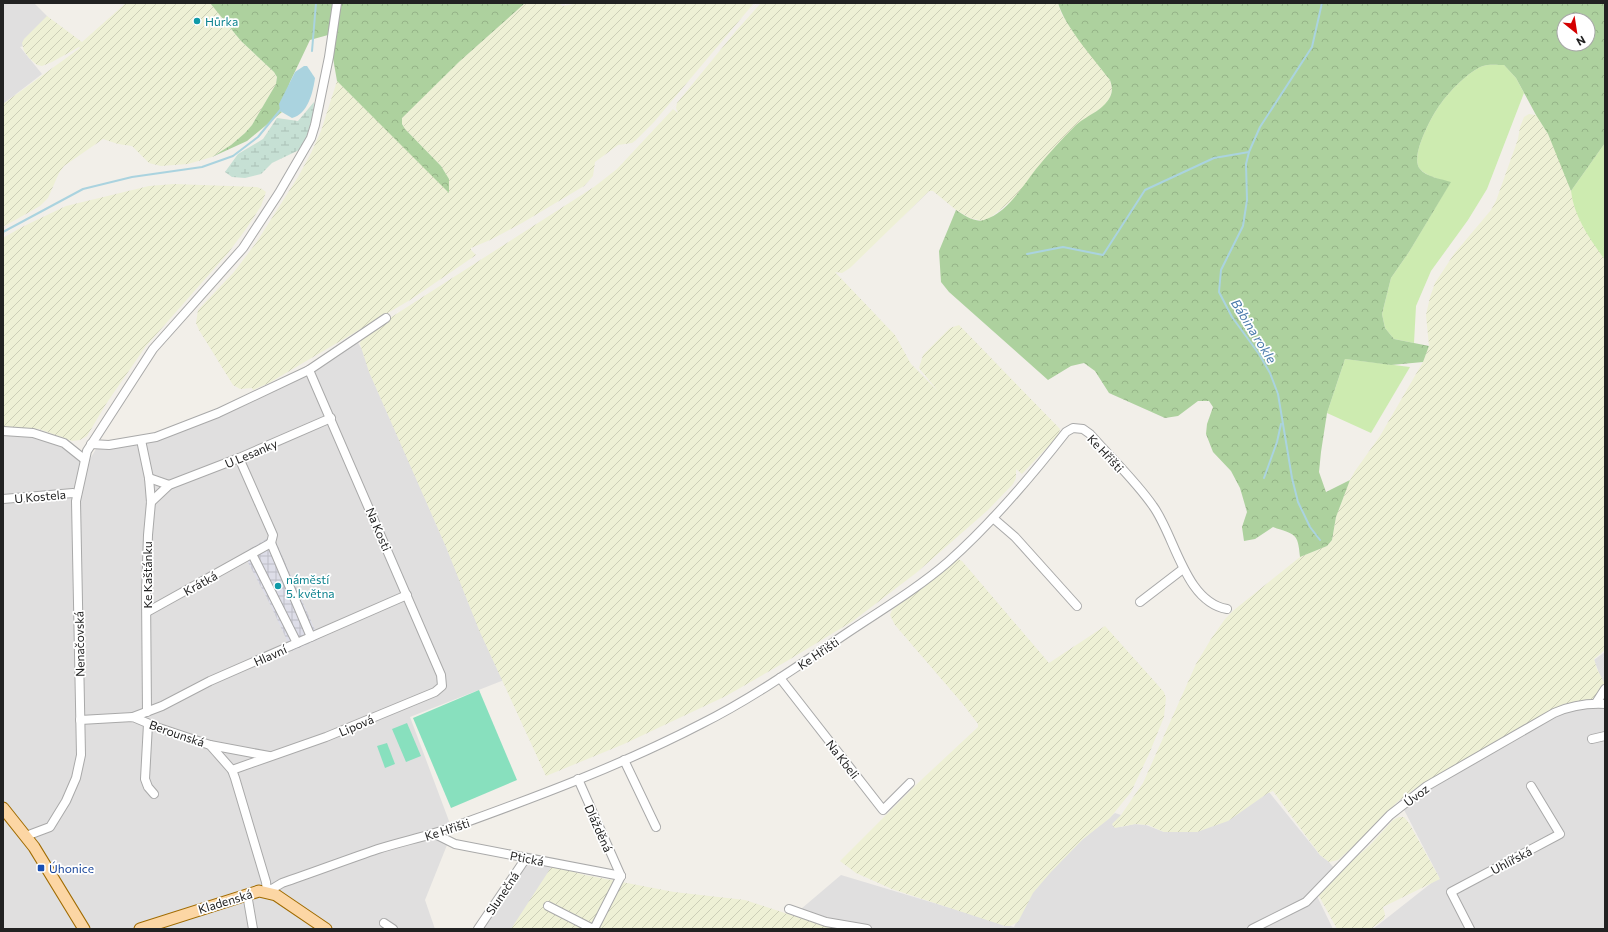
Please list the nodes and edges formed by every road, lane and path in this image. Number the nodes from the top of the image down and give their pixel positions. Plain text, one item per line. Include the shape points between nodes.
1 (337, 3) edge
2 (386, 318) dead end
3 (309, 370) junction
4 (331, 418) junction
5 (3, 431) edge
6 (141, 440) junction
7 (92, 444) junction
8 (239, 458) junction
9 (84, 459) junction
10 (149, 478) junction
11 (169, 485) junction
12 (77, 495) junction
13 (3, 499) edge
14 (151, 502) junction
15 (993, 518) junction
16 (271, 543) junction
17 (252, 554) junction
18 (1183, 569) junction
19 (407, 595) junction
20 (1140, 602) dead end
21 (1077, 606) dead end
22 (1227, 609) dead end
23 (147, 612) junction
24 (311, 637) junction
25 (297, 643) junction
26 (780, 678) junction
27 (1605, 688) edge
28 (439, 689) joint
29 (1596, 703) junction
30 (1605, 704) edge
31 (147, 712) junction
32 (133, 717) junction
33 (80, 720) junction
34 (148, 724) junction
35 (1605, 736) edge
36 (1592, 739) dead end
37 (210, 745) junction
38 (270, 756) junction
39 (624, 760) junction
40 (232, 770) junction
41 (578, 779) junction
42 (910, 783) dead end
43 (1531, 786) dead end
44 (154, 794) dead end
45 (3, 808) edge
46 (656, 827) dead end
47 (435, 834) junction
48 (26, 836) junction
49 (526, 858) junction
50 (621, 876) junction
51 (267, 892) junction
52 (247, 894) junction
53 (548, 906) dead end
54 (788, 909) dead end
55 (384, 923) dead end
56 (84, 929) edge
57 (140, 929) edge
58 (253, 929) edge
59 (326, 929) edge
60 (393, 929) edge
61 (478, 929) edge
62 (593, 929) edge
63 (868, 929) edge
64 (1252, 929) edge
65 (1470, 929) edge

1 - 7 street, Nenačovská via 329,58 310,138 279,193 243,248 153,349
2 - 3 street
3 - 4 street, Na Kosti
3 - 6 street via 218,413 156,437
4 - 8 street, U Lesanky
4 - 19 street, Na Kosti
5 - 9 street via 33,432 64,443
6 - 7 street via 109,445
6 - 10 street, Ke Kaštánku
7 - 9 street, Nenačovská
8 - 11 street, U Lesanky
8 - 16 street via 273,535
9 - 12 street, Nenačovská
10 - 11 street
10 - 14 street, Ke Kaštánku
11 - 14 street, U Lesanky
12 - 13 street, U Kostela via 73,493
12 - 33 street, Nenačovská
14 - 23 street, Ke Kaštánku
15 - 18 street, Ke Hřišti via 1066,432 1072,428 1083,429 1154,506
15 - 21 street via 1015,537
15 - 26 street, Ke Hřišti via 918,586
16 - 17 street
16 - 24 street
17 - 23 street, Krátká
17 - 25 street
18 - 20 street
18 - 22 street, Ke Hřišti via 1203,597 1211,604
19 - 24 street, Hlavní
19 - 28 street, Na Kosti via 441,675 442,686
23 - 31 street, Ke Kaštánku
24 - 25 street, Hlavní
25 - 31 street, Hlavní
26 - 39 street, Ke Hřišti via 699,725
26 - 42 street, Na Kbeli via 883,810
27 - 29 street
28 - 38 street, Lipová via 326,737
29 - 30 street, Úvoz
29 - 64 street, Úvoz via 1568,707 1554,713 1427,786 1390,814 1306,902
31 - 32 street, Hlavní
32 - 33 street, Berounská
32 - 34 street, Berounská
33 - 48 street, Nenačovská via 81,755 76,778 66,801 50,826
34 - 37 street, Berounská
34 - 44 street via 145,779
35 - 36 street
37 - 38 street, Lipová
37 - 40 street, Berounská
38 - 40 street, Lipová
39 - 41 street, Ke Hřišti
39 - 46 street
40 - 51 street, Berounská
41 - 47 street, Ke Hřišti
41 - 50 street, Dlážděná
43 - 65 street, Uhlířská via 1560,834 1451,892
45 - 48 main road
47 - 49 street, Ptická via 455,844
47 - 51 street, Ke Hřišti via 378,849 282,883
48 - 56 main road
49 - 50 street, Ptická
49 - 61 street, Slunečná
50 - 62 street
51 - 52 main road, Kladenská
51 - 59 main road, Kladenská via 276,895
52 - 57 main road, Kladenská
52 - 58 street
53 - 62 street
54 - 63 street via 826,922
55 - 60 street

